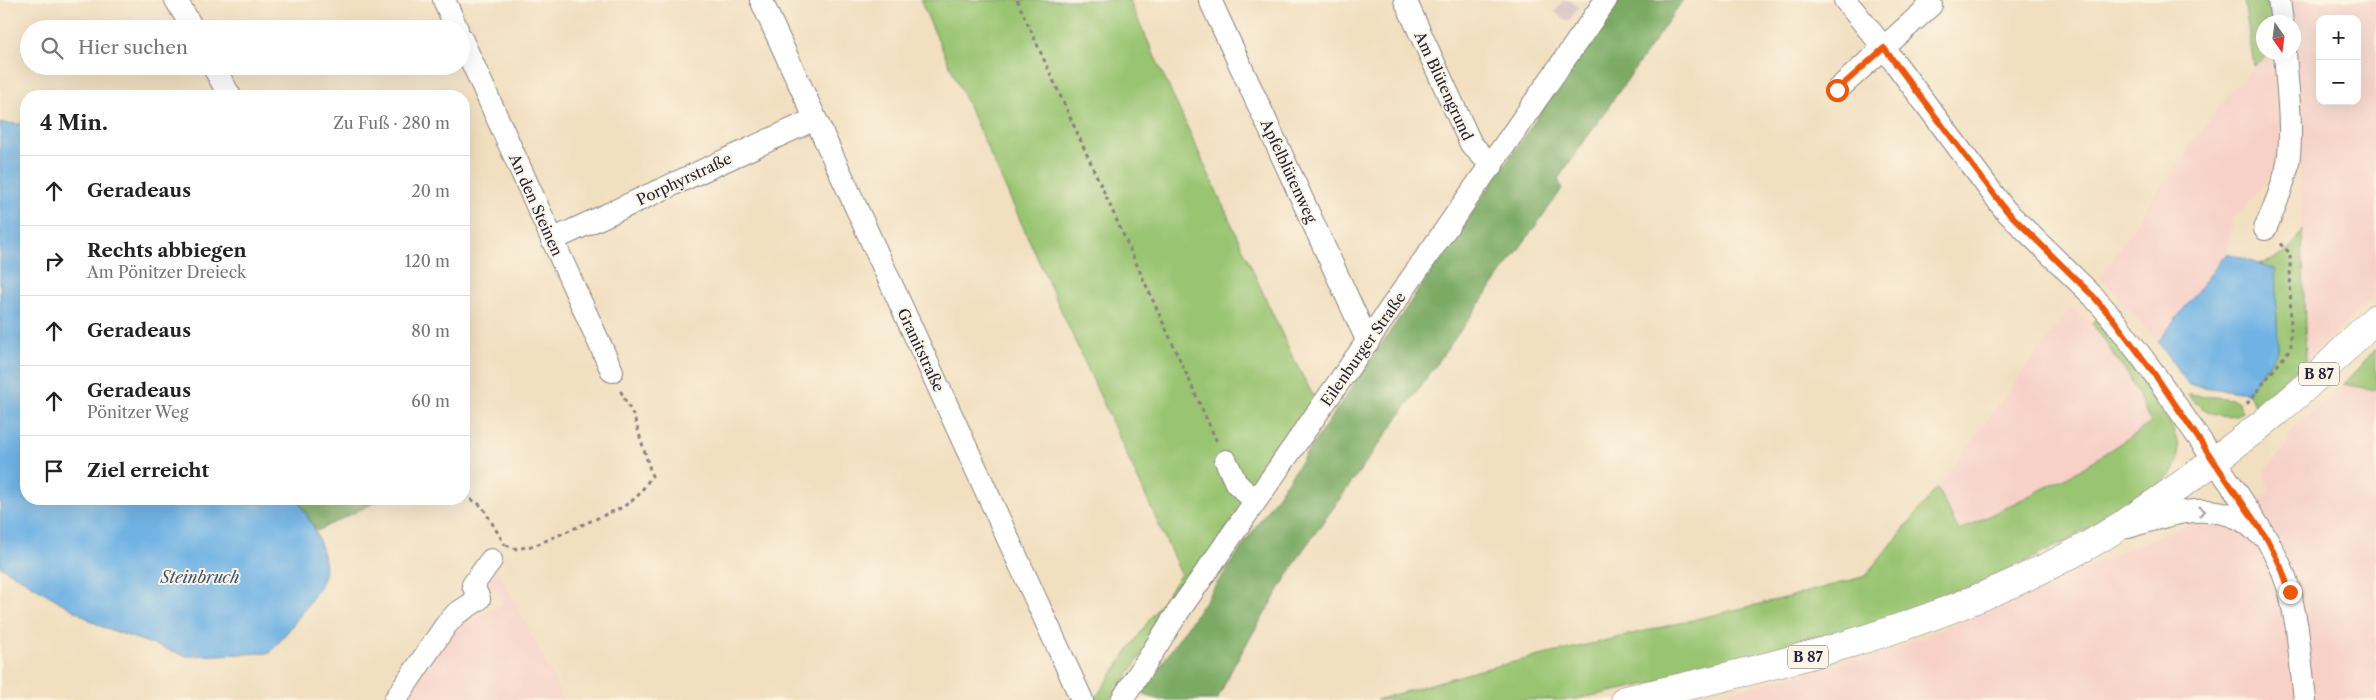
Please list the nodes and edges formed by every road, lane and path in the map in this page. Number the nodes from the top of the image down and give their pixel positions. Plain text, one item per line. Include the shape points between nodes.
1 (176, 0) edge
2 (444, 0) edge
3 (761, 0) edge
4 (1017, 0) edge
5 (1210, 0) edge
6 (1404, 0) edge
7 (1606, 0) edge
8 (1845, 0) edge
9 (2280, 0) edge
10 (1931, 5) dead end
11 (2281, 15) edge
12 (188, 20) edge
13 (453, 20) edge
14 (1884, 48) junction
15 (470, 58) edge
16 (2286, 60) edge
17 (219, 75) edge
18 (227, 90) edge
19 (1837, 90) dead end
20 (816, 119) junction
21 (1492, 166) junction
22 (2265, 229) joint
23 (552, 240) junction
24 (2376, 318) edge
25 (1368, 342) junction
26 (612, 371) joint
27 (2247, 404) dead end
28 (2215, 460) junction
29 (1226, 461) joint
30 (470, 499) edge
31 (1255, 501) junction
32 (2109, 533) junction
33 (2267, 539) junction
34 (498, 553) junction
35 (395, 700) edge
36 (1082, 700) edge
37 (1122, 700) edge
38 (1626, 700) edge
39 (2305, 700) edge

1 - 12 street
2 - 13 street
3 - 20 street, Granitstraße
4 - 29 path
5 - 25 street, Apfelblütenweg
6 - 21 street, Am Blütengrund via 1471,144
7 - 21 street, Eilenburger Straße
8 - 14 street
9 - 11 street
10 - 14 street
14 - 19 street
14 - 28 street via 2006,210 2093,296 2134,346
15 - 23 street, An den Steinen
16 - 22 street via 2289,115 2287,166
17 - 18 street
20 - 23 street, Porphyrstraße
20 - 36 street, Granitstraße
21 - 25 street, Eilenburger Straße
22 - 27 path via 2290,253 2291,348
23 - 26 street, An den Steinen
24 - 28 main road, B 87 via 2311,382
25 - 31 street, Eilenburger Straße
26 - 34 path via 634,417 652,476 637,497 623,507 536,545
28 - 32 main road, B 87
28 - 33 street
29 - 31 street via 1236,482
30 - 34 path via 482,506
31 - 37 street, Eilenburger Straße via 1172,620
32 -> 33 street via 2185,511 2207,510 2239,518
32 - 38 main road, B 87 via 2074,554 1984,596 1860,642 1765,669
33 - 39 street via 2290,592
34 - 35 street via 473,585 479,599 446,624

